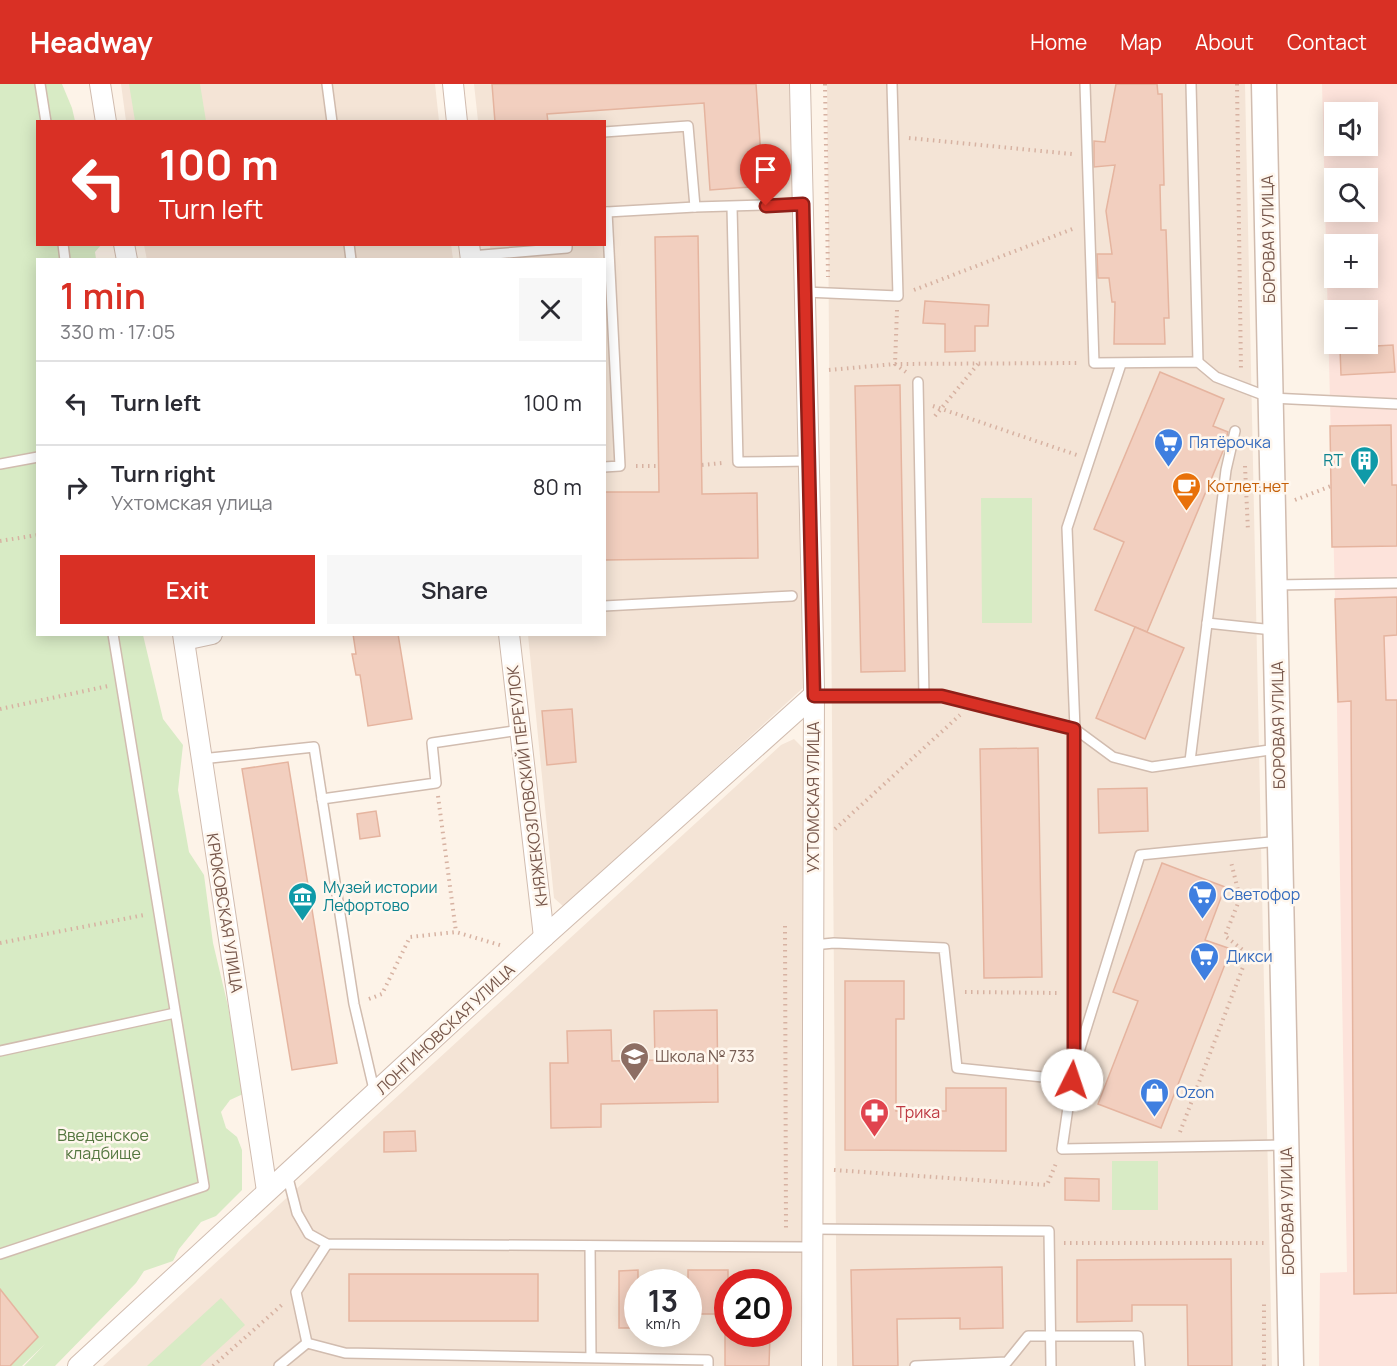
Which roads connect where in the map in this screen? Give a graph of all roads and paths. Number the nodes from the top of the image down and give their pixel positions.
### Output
1 (40, 84) edge
2 (100, 84) edge
3 (327, 84) edge
4 (453, 84) edge
5 (800, 84) edge
6 (825, 84) edge
7 (892, 84) edge
8 (1085, 84) edge
9 (1191, 84) edge
10 (1264, 84) edge
11 (45, 120) edge
12 (106, 120) edge
13 (332, 120) edge
14 (457, 120) edge
15 (606, 132) edge
16 (894, 136) junction
17 (1087, 155) junction
18 (803, 204) junction
19 (695, 207) junction
20 (732, 207) junction
21 (606, 214) edge
22 (1090, 222) junction
23 (569, 246) edge
24 (470, 253) edge
25 (828, 283) dead end
26 (805, 292) junction
27 (898, 296) junction
28 (1198, 362) junction
29 (1094, 363) junction
30 (895, 364) junction
31 (978, 364) junction
32 (1121, 364) junction
33 (829, 370) dead end
34 (918, 382) joint
35 (1271, 398) junction
36 (919, 401) junction
37 (1397, 404) edge
38 (942, 408) junction
39 (1235, 431) dead end
40 (919, 435) junction
41 (36, 457) edge
42 (1090, 460) junction
43 (809, 461) junction
44 (0, 464) edge
45 (620, 466) junction
46 (659, 466) dead end
47 (606, 467) edge
48 (1331, 486) dead end
49 (1291, 501) dead end
50 (36, 535) edge
51 (0, 541) edge
52 (1397, 582) edge
53 (1275, 585) junction
54 (792, 596) dead end
55 (606, 606) edge
56 (1207, 623) junction
57 (1276, 630) junction
58 (114, 636) edge
59 (509, 636) edge
60 (183, 638) edge
61 (120, 683) junction
62 (814, 696) junction
63 (924, 696) junction
64 (973, 704) junction
65 (0, 709) edge
66 (1074, 729) junction
67 (520, 730) junction
68 (1278, 749) junction
69 (201, 759) junction
70 (1190, 761) junction
71 (436, 783) junction
72 (322, 799) junction
73 (834, 830) dead end
74 (1280, 841) junction
75 (1227, 846) junction
76 (158, 912) junction
77 (785, 926) dead end
78 (456, 932) junction
79 (544, 937) junction
80 (0, 943) edge
81 (813, 945) junction
82 (503, 946) dead end
83 (949, 992) junction
84 (1074, 993) junction
85 (354, 1004) junction
86 (175, 1013) junction
87 (0, 1051) edge
88 (1074, 1066) junction
89 (1072, 1080) junction
90 (375, 1094) junction
91 (1286, 1144) junction
92 (1174, 1148) junction
93 (1062, 1149) junction
94 (784, 1169) dead end
95 (834, 1170) dead end
96 (287, 1174) junction
97 (267, 1191) junction
98 (812, 1238) junction
99 (327, 1244) junction
100 (590, 1246) junction
101 (0, 1254) edge
102 (296, 1293) junction
103 (1050, 1335) junction
104 (307, 1342) junction
105 (591, 1357) junction
106 (78, 1366) edge
107 (213, 1366) edge
108 (279, 1366) edge
109 (708, 1366) edge
110 (812, 1366) edge
111 (915, 1366) edge
112 (1051, 1366) edge
113 (1140, 1366) edge
114 (1291, 1366) edge

1 - 11 lane
2 - 12 street
3 - 13 lane
4 - 14 street
5 - 18 street, УХТОМСКАЯ УЛИЦА
6 - 25 path
7 - 16 lane
8 - 17 lane
9 - 28 lane
10 - 35 street, БОРОВАЯ УЛИЦА
15 - 19 lane
16 - 17 path
16 - 27 lane
17 - 22 lane
18 - 20 lane
18 - 26 street, УХТОМСКАЯ УЛИЦА
19 - 20 lane
19 - 21 lane
20 - 43 lane
21 - 45 lane
22 - 27 path
22 - 29 lane
23 - 24 lane
26 - 27 lane
26 - 43 street, УХТОМСКАЯ УЛИЦА
27 - 30 path
28 - 32 lane
28 - 35 lane
29 - 31 path
29 - 32 lane
30 - 31 path
30 - 33 path
30 - 34 path
31 - 38 path
32 - 42 lane
34 - 36 lane
35 - 37 lane
35 - 53 street, БОРОВАЯ УЛИЦА
36 - 38 path
36 - 40 lane
38 - 40 path
38 - 42 path
39 - 56 lane
40 - 63 lane
41 - 44 lane
42 - 66 lane
43 - 62 street, УХТОМСКАЯ УЛИЦА
45 - 46 path
45 - 47 lane
48 - 49 path
50 - 51 path
52 - 53 lane
53 - 57 street, БОРОВАЯ УЛИЦА
54 - 55 lane
56 - 57 lane
56 - 70 lane
57 - 68 street, БОРОВАЯ УЛИЦА
58 - 61 lane
59 - 67 street, КНЯЖЕКОЗЛОВСКИЙ ПЕРЕУЛОК
60 - 69 street, КРЮКОВСКАЯ УЛИЦА
61 - 65 path
61 - 76 lane
62 - 63 lane
62 - 79 street, ЛОНГИНОВСКАЯ УЛИЦА
62 - 81 street, УХТОМСКАЯ УЛИЦА
63 - 64 lane
64 - 66 lane
64 - 73 path
66 - 70 lane
66 - 84 lane
67 - 71 lane
67 - 79 street, КНЯЖЕКОЗЛОВСКИЙ ПЕРЕУЛОК
68 - 70 lane
68 - 74 street, БОРОВАЯ УЛИЦА
69 - 72 lane
69 - 97 street, КРЮКОВСКАЯ УЛИЦА
71 - 72 lane
71 - 78 path
72 - 85 lane
74 - 75 lane
74 - 91 street, БОРОВАЯ УЛИЦА
75 - 88 lane
75 - 92 path
76 - 80 path
76 - 86 lane
77 - 94 path
78 - 82 path
78 - 85 path
79 - 90 street, ЛОНГИНОВСКАЯ УЛИЦА
81 - 83 lane
81 - 98 street, УХТОМСКАЯ УЛИЦА
83 - 84 path
83 - 89 lane
84 - 88 lane
85 - 90 lane
86 - 87 lane
86 - 101 lane
88 - 89 lane
89 - 93 lane
90 - 96 street, ЛОНГИНОВСКАЯ УЛИЦА
91 - 92 lane
91 - 114 street, БОРОВАЯ УЛИЦА
92 - 93 lane
93 - 95 path
96 - 97 street, ЛОНГИНОВСКАЯ УЛИЦА
96 - 99 lane
97 - 106 street, ЛОНГИНОВСКАЯ УЛИЦА
98 - 100 lane
98 - 103 lane
98 - 110 street, УХТОМСКАЯ УЛИЦА
99 - 100 lane
99 - 102 lane
100 - 105 lane
102 - 104 lane
102 - 107 path
103 - 111 lane
103 - 112 lane
103 - 113 lane
104 - 105 lane
104 - 108 lane
105 - 109 lane

